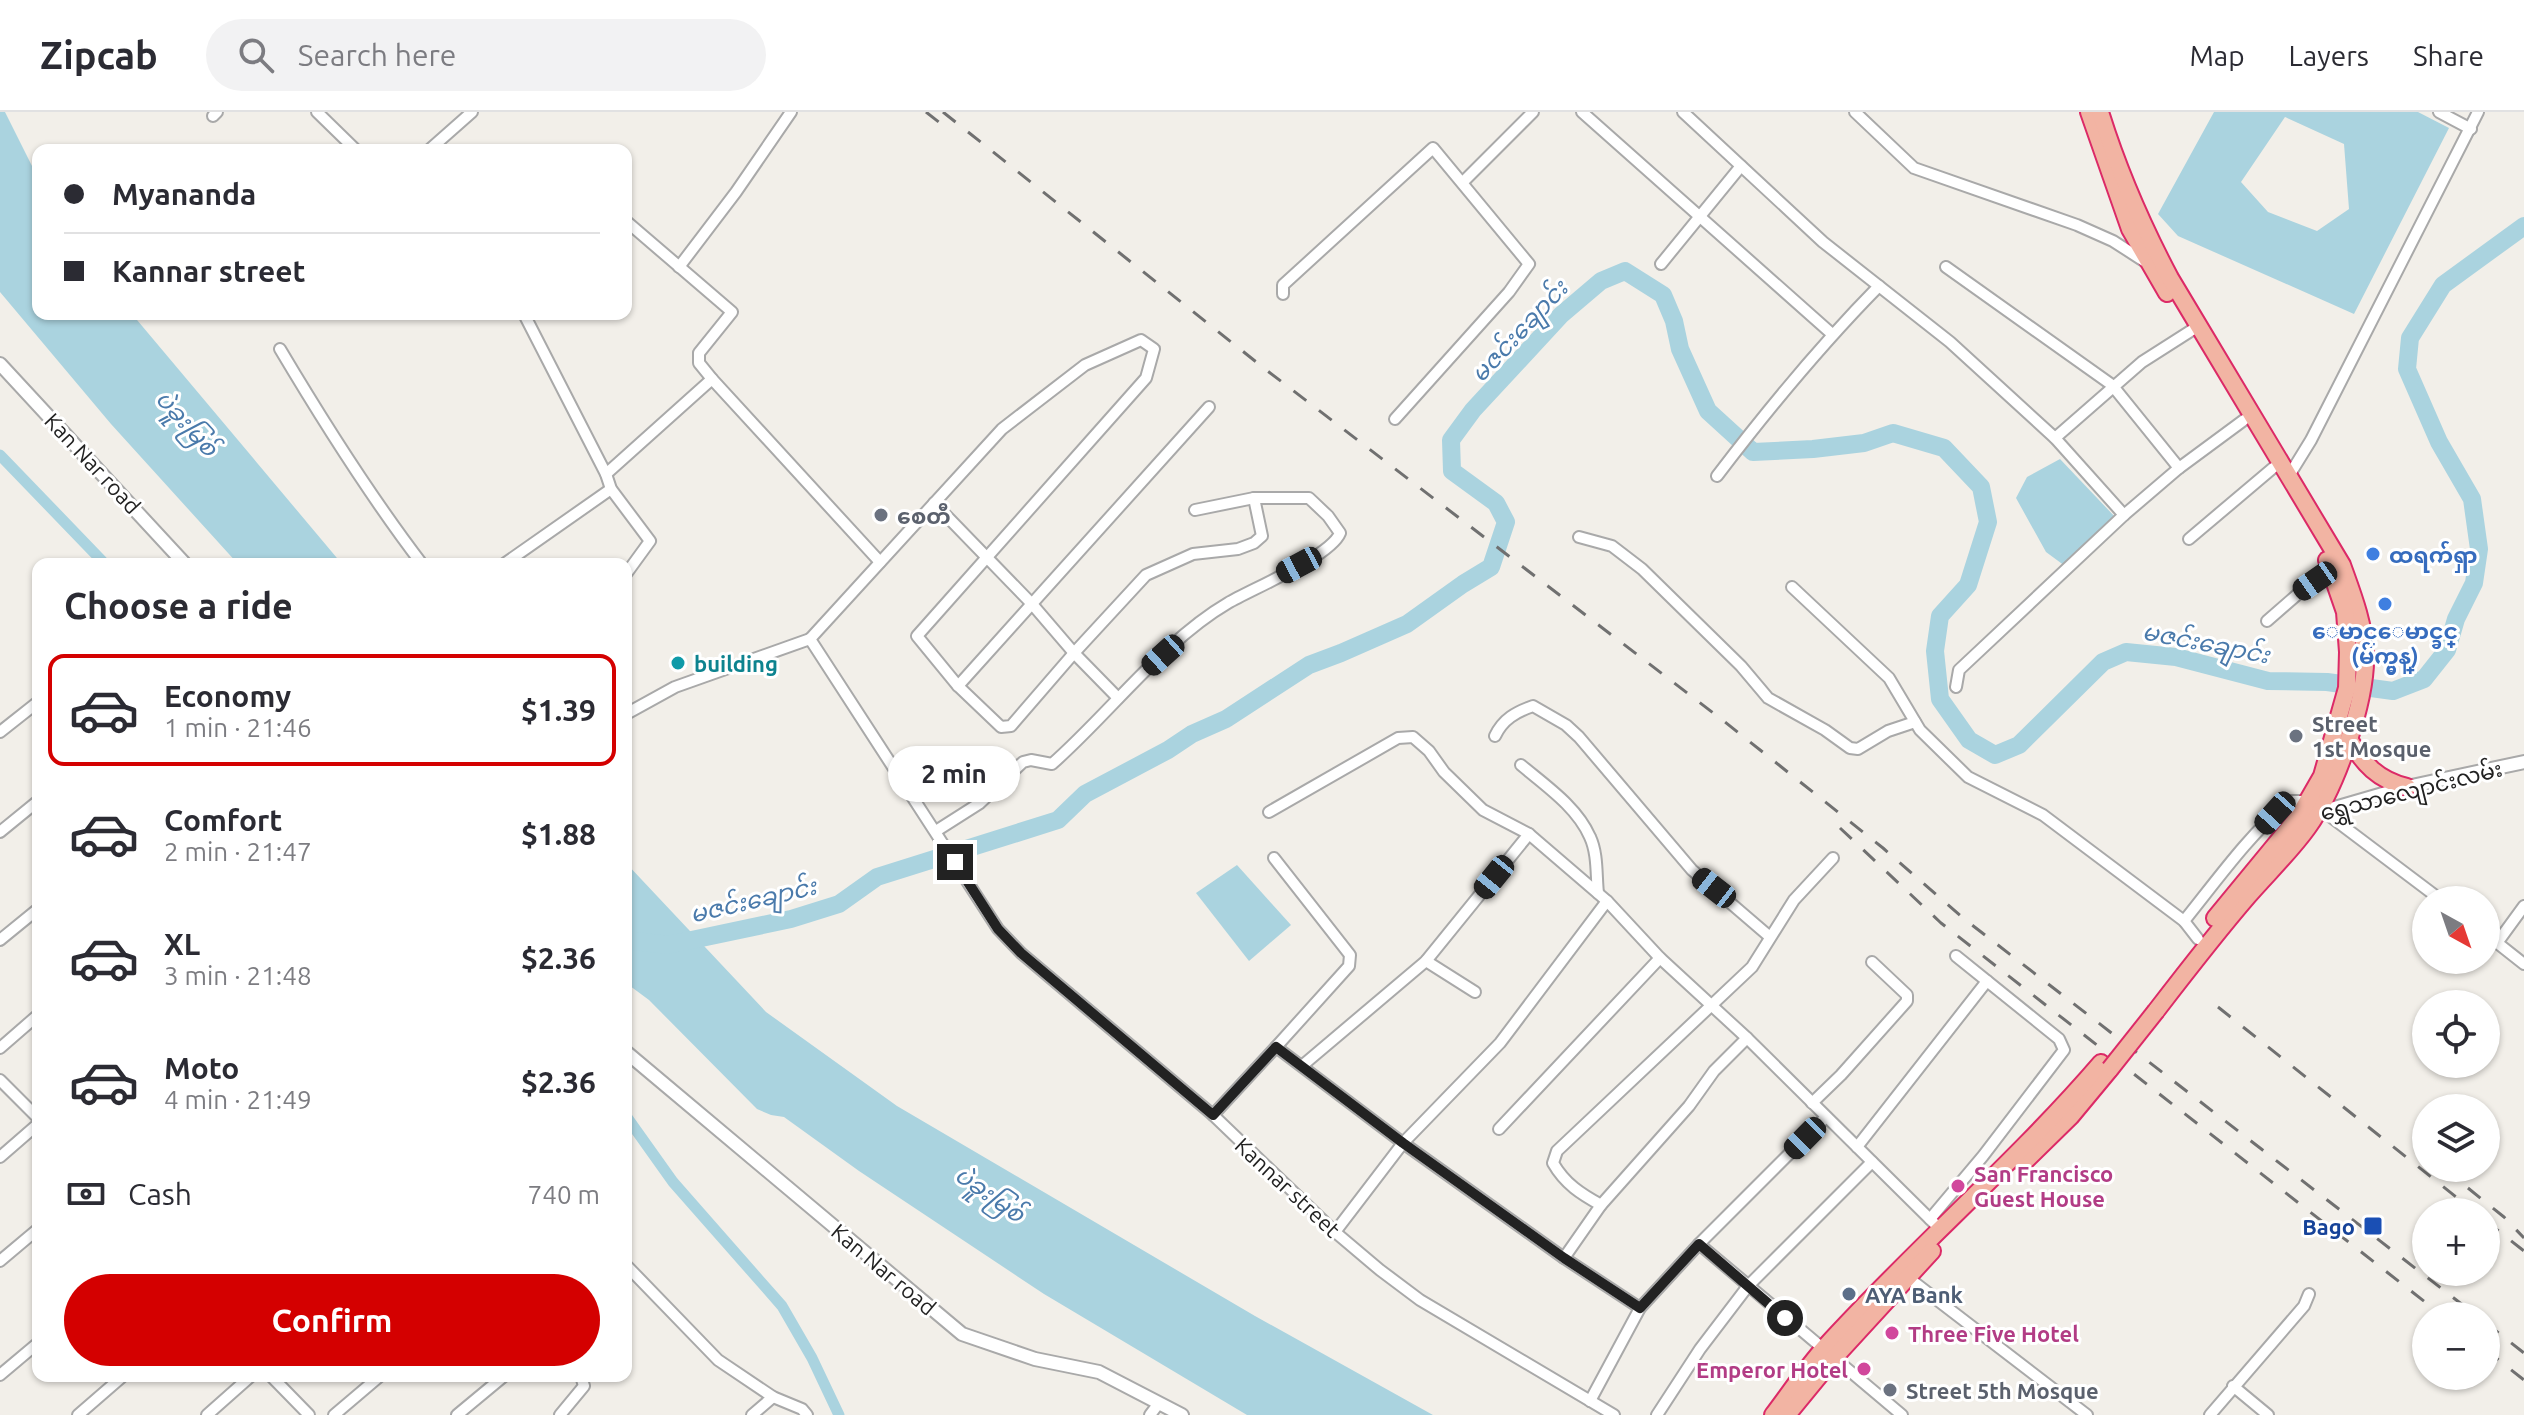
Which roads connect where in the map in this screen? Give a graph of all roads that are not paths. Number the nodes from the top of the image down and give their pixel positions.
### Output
1 (317, 112) edge
2 (472, 112) edge
3 (791, 112) edge
4 (1533, 112) edge
5 (1582, 112) edge
6 (1683, 112) edge
7 (1855, 112) edge
8 (2089, 112) edge
9 (2100, 112) edge
10 (2439, 112) edge
11 (2478, 112) edge
12 (2471, 129) junction
13 (350, 144) edge
14 (436, 144) edge
15 (1741, 166) junction
16 (1463, 182) junction
17 (1699, 216) junction
18 (632, 226) edge
19 (1661, 264) dead end
20 (2148, 264) junction
21 (679, 267) junction
22 (1946, 267) dead end
23 (1879, 286) junction
24 (1283, 294) dead end
25 (527, 320) edge
26 (2195, 328) junction
27 (1832, 334) junction
28 (280, 349) dead end
29 (0, 364) edge
30 (712, 379) junction
31 (2112, 385) junction
32 (1209, 407) dead end
33 (1395, 419) dead end
34 (2244, 420) junction
35 (2055, 438) junction
36 (2179, 468) junction
37 (2273, 468) junction
38 (606, 474) junction
39 (2290, 474) junction
40 (1717, 476) dead end
41 (611, 489) junction
42 (1254, 498) junction
43 (934, 503) junction
44 (1195, 510) dead end
45 (2124, 515) junction
46 (1579, 537) dead end
47 (2189, 539) dead end
48 (179, 558) edge
49 (417, 558) edge
50 (513, 558) edge
51 (987, 559) junction
52 (880, 562) junction
53 (632, 566) edge
54 (2332, 569) junction
55 (1792, 587) dead end
56 (1032, 604) junction
57 (2267, 621) dead end
58 (810, 639) junction
59 (2356, 652) junction
60 (1074, 653) junction
61 (958, 686) junction
62 (1956, 687) dead end
63 (2355, 689) junction
64 (1118, 698) junction
65 (32, 707) edge
66 (632, 711) edge
67 (1915, 722) junction
68 (0, 732) edge
69 (1495, 736) dead end
70 (2349, 739) junction
71 (2524, 762) edge
72 (1521, 765) dead end
73 (2407, 787) junction
74 (32, 806) edge
75 (2314, 809) junction
76 (1269, 812) dead end
77 (0, 832) edge
78 (1529, 834) junction
79 (938, 835) junction
80 (1274, 858) dead end
81 (1833, 858) dead end
82 (2421, 886) edge
83 (1598, 893) junction
84 (1607, 901) junction
85 (2524, 906) edge
86 (32, 914) edge
87 (2184, 921) junction
88 (1770, 937) junction
89 (2198, 939) junction
90 (2500, 939) edge
91 (0, 940) edge
92 (2500, 945) edge
93 (1956, 956) dead end
94 (1660, 958) junction
95 (1426, 961) junction
96 (1872, 962) dead end
97 (2524, 964) edge
98 (1987, 981) junction
99 (1475, 992) dead end
100 (1711, 1004) junction
101 (2151, 1007) junction
102 (32, 1020) edge
103 (1747, 1038) junction
104 (1276, 1047) junction
105 (0, 1048) edge
106 (632, 1057) edge
107 (1303, 1065) junction
108 (2106, 1066) junction
109 (0, 1080) edge
110 (1812, 1103) junction
111 (32, 1115) edge
112 (1213, 1115) junction
113 (1826, 1117) junction
114 (32, 1127) edge
115 (1499, 1129) dead end
116 (1403, 1143) junction
117 (1857, 1147) junction
118 (0, 1157) edge
119 (1872, 1162) junction
120 (1601, 1205) junction
121 (1935, 1224) junction
122 (1335, 1232) junction
123 (32, 1234) edge
124 (1699, 1244) junction
125 (1564, 1258) junction
126 (0, 1261) edge
127 (632, 1271) edge
128 (1903, 1274) junction
129 (1748, 1286) junction
130 (2309, 1294) dead end
131 (1640, 1308) junction
132 (32, 1348) edge
133 (1828, 1354) junction
134 (0, 1375) edge
135 (116, 1382) edge
136 (244, 1382) edge
137 (277, 1382) edge
138 (373, 1382) edge
139 (497, 1382) edge
140 (583, 1382) edge
141 (2233, 1386) junction
142 (773, 1397) junction
143 (1590, 1401) junction
144 (1159, 1403) junction
145 (78, 1415) edge
146 (207, 1415) edge
147 (309, 1415) edge
148 (334, 1415) edge
149 (457, 1415) edge
150 (560, 1415) edge
151 (752, 1415) edge
152 (807, 1415) edge
153 (1150, 1415) edge
154 (1182, 1415) edge
155 (1614, 1415) edge
156 (1657, 1415) edge
157 (1773, 1415) edge
158 (1787, 1415) edge
159 (1902, 1415) edge
160 (2087, 1415) edge
161 (2210, 1415) edge
162 (2268, 1415) edge

1 - 13 street
2 - 14 street
3 - 21 street
4 - 16 street
5 - 17 street
6 - 15 street
7 - 20 street
8 - 20 highway
9 - 26 highway
10 - 12 street
11 - 12 street
12 - 39 street
15 - 17 street
15 - 23 street
16 - 24 street
16 - 33 street
17 - 19 street
17 - 27 street
18 - 21 street
20 - 26 highway
21 - 30 street
22 - 31 street
23 - 27 street
23 - 35 street
25 - 38 street
26 - 31 street
26 - 34 highway
26 - 39 highway
27 - 40 street
28 - 49 street
29 - 48 street, Kan Nar road
30 - 38 street
30 - 52 street
31 - 35 street
31 - 36 street
32 - 56 street
34 - 36 street
34 - 37 highway
35 - 45 street
36 - 45 street
37 - 47 street
37 - 54 highway
38 - 41 street
39 - 59 highway
41 - 50 street
41 - 53 street
42 - 44 street
42 - 60 street
42 - 64 street
43 - 51 street
43 - 51 street
43 - 52 street
45 - 62 street
46 - 67 street
51 - 56 street
51 - 61 street
52 - 58 street
54 - 57 street
54 - 59 highway
55 - 67 street
56 - 60 street
56 - 61 street
58 - 66 street
58 - 79 street, Kannar street
59 - 63 highway
60 - 61 street
60 - 64 street
63 - 70 highway
63 - 75 highway
64 - 79 street
65 - 68 street
67 - 87 street
69 - 88 street
70 - 73 highway
70 - 75 highway
71 - 73 street, ရွှေသာလျောင်းလမ်း
72 - 83 street
73 - 75 street, ရွှေသာလျောင်းလမ်း
74 - 77 street
75 - 82 street
75 - 87 street
75 - 89 highway
75 - 101 highway
76 - 78 street
78 - 83 street
78 - 95 street
79 - 112 street, Kannar street
80 - 104 street
81 - 88 street
83 - 84 street
84 - 94 street
84 - 116 street
85 - 90 street
86 - 91 street
87 - 89 street
88 - 100 street
89 - 101 highway
92 - 97 street
93 - 98 street
94 - 100 street
94 - 115 street
95 - 99 street
95 - 107 street
96 - 110 street
98 - 117 street
98 - 121 street
100 - 103 street
100 - 120 street
101 - 108 highway
102 - 105 street
103 - 110 street
103 - 120 street
104 - 107 street
104 - 112 street
106 - 144 street, Kan Nar road
107 - 116 street
108 - 121 highway
108 - 128 highway
109 - 111 street
110 - 113 street
112 - 122 street, Kannar street
113 - 117 street
113 - 124 street
114 - 118 street
116 - 122 street
116 - 125 street
117 - 119 street
119 - 121 street
119 - 129 street
120 - 125 street
121 - 128 highway
122 - 143 street, Kannar street
123 - 126 street
124 - 129 street
124 - 131 street
125 - 131 street
127 - 142 street
128 - 133 highway
128 - 160 street
129 - 133 street
129 - 156 street
130 - 141 street
131 - 143 street
132 - 134 street
133 - 157 highway
133 - 158 highway
133 - 159 street
135 - 145 street
136 - 146 street
137 - 147 street
138 - 148 street
139 - 149 street
140 - 150 street
141 - 161 street
141 - 162 street
142 - 151 street
142 - 152 street
143 - 155 street, Kannar street
144 - 153 street
144 - 154 street, Kan Nar road

